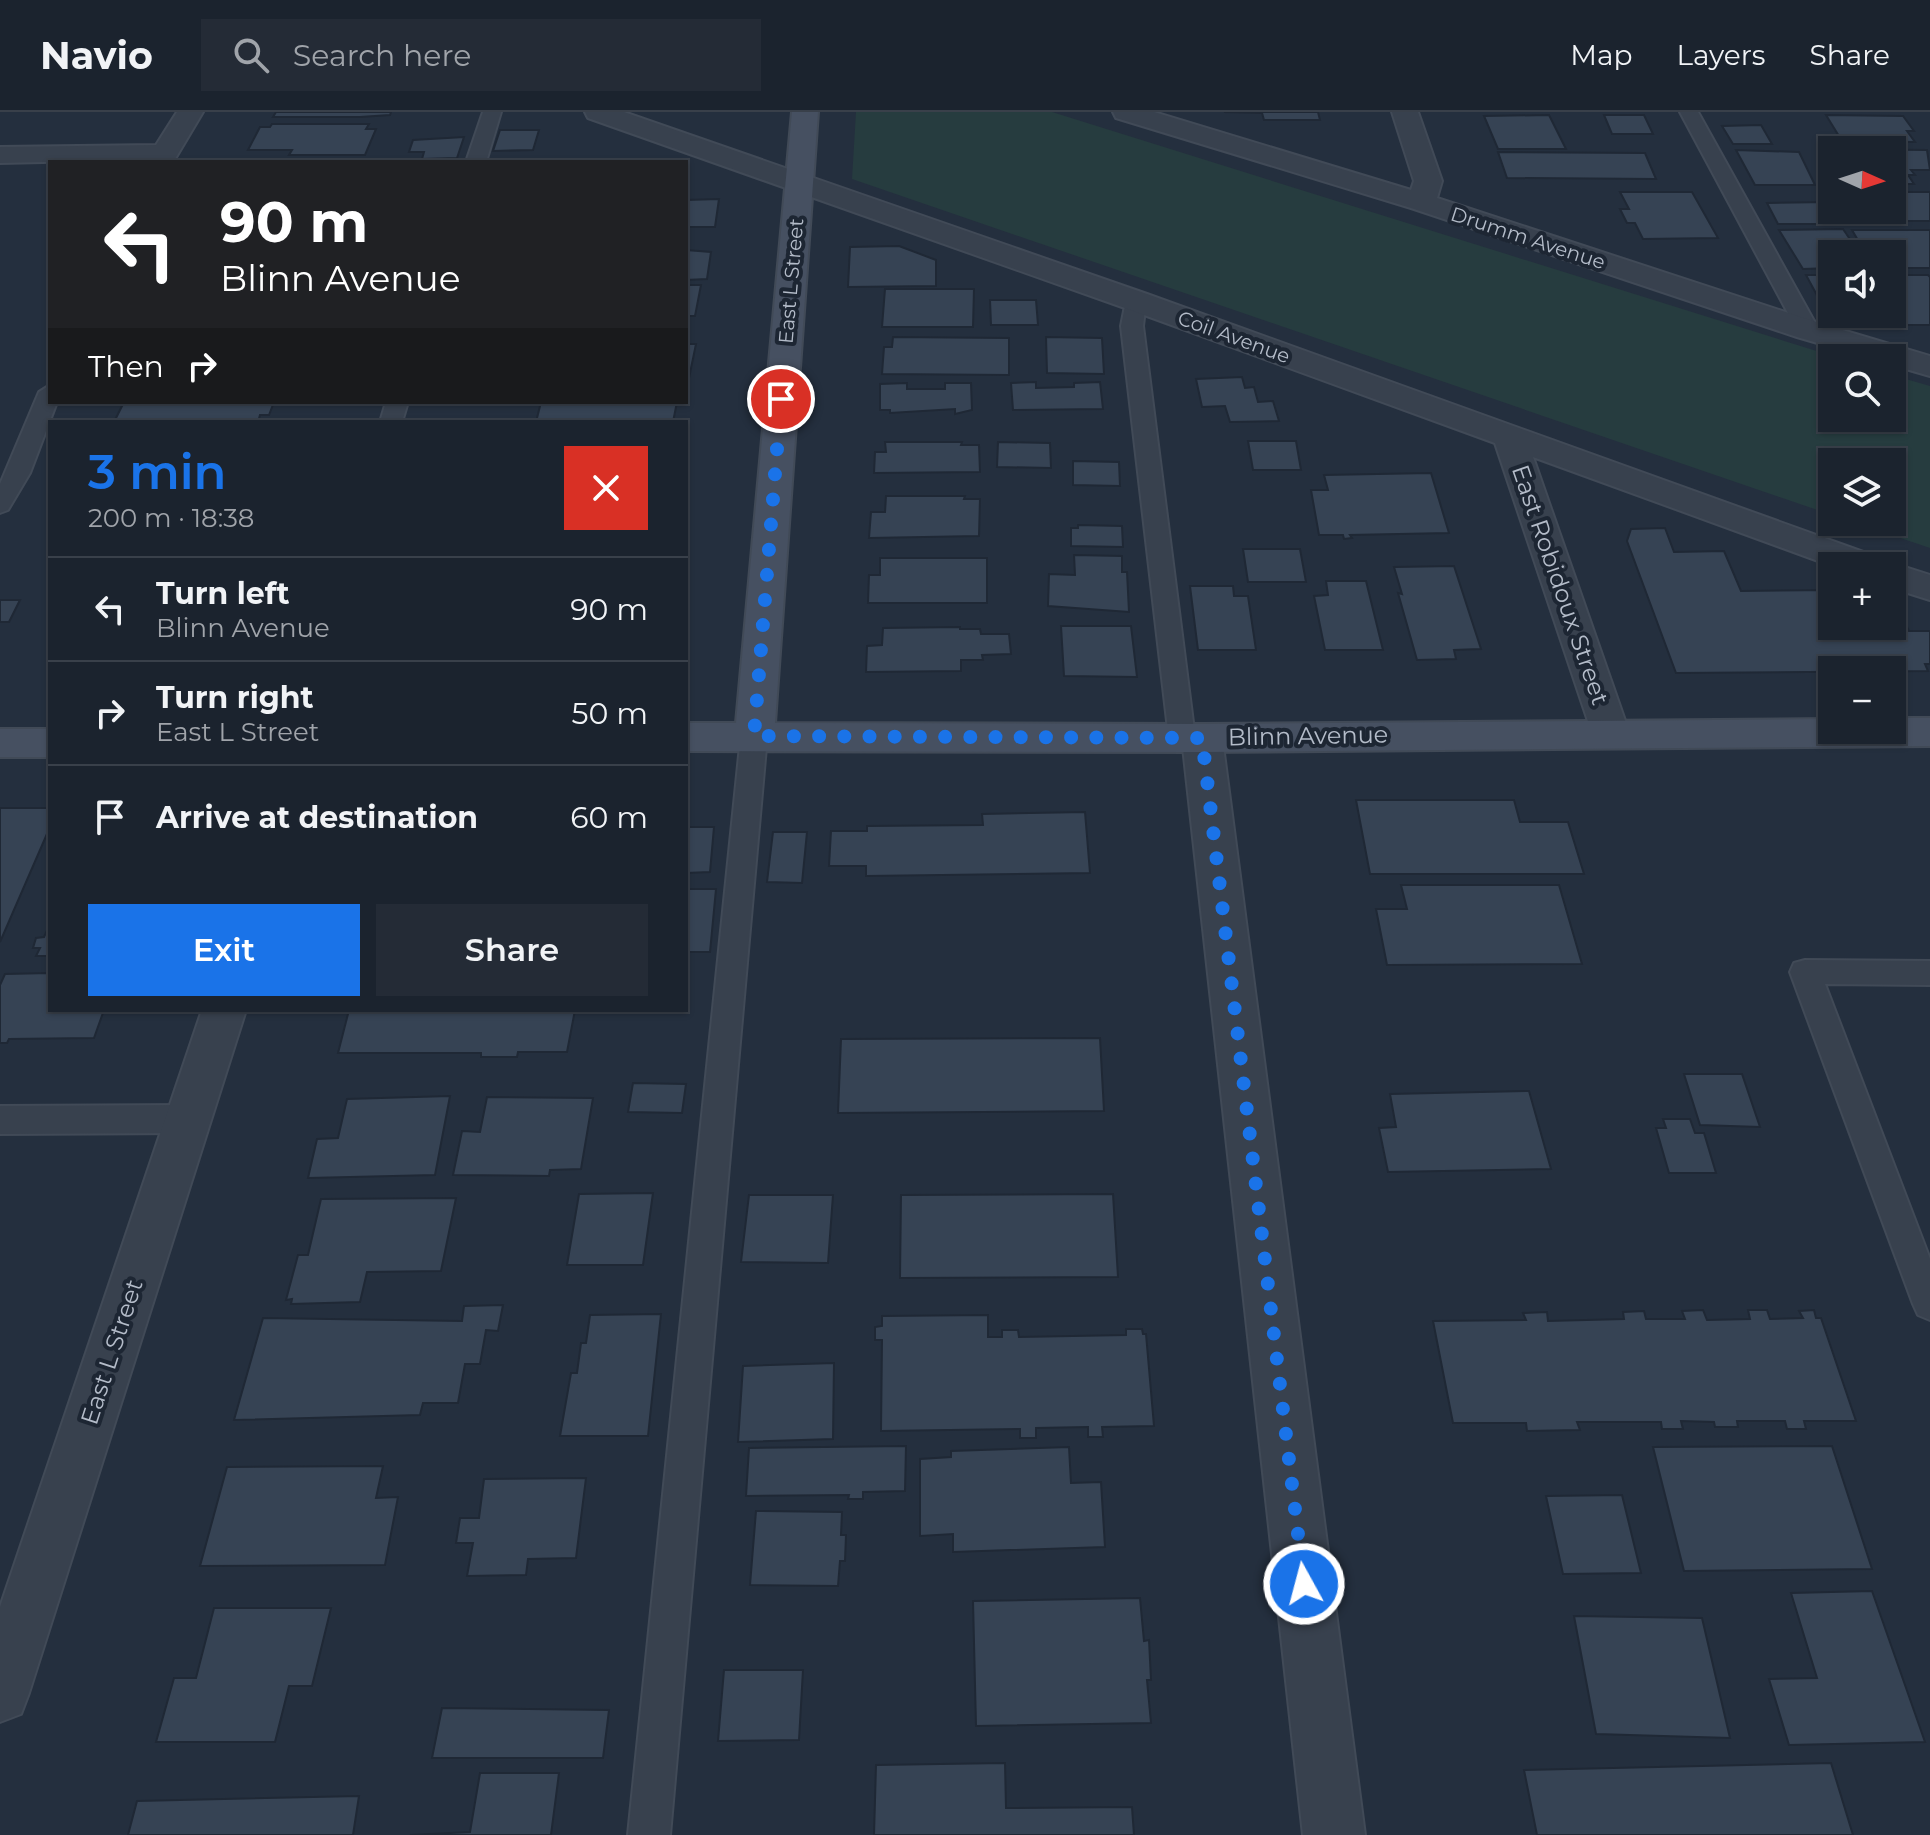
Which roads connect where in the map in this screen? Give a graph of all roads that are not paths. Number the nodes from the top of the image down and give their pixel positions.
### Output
1 (190, 112) edge
2 (492, 112) edge
3 (598, 112) edge
4 (805, 112) edge
5 (1126, 112) edge
6 (1405, 112) edge
7 (1689, 112) edge
8 (0, 155) edge
9 (163, 158) edge
10 (477, 160) edge
11 (799, 184) junction
12 (1421, 202) junction
13 (1136, 301) junction
14 (1808, 330) junction
15 (1930, 366) edge
16 (48, 397) edge
17 (1510, 439) junction
18 (0, 505) edge
19 (1828, 552) edge
20 (1906, 580) edge
21 (1930, 588) edge
22 (1609, 732) junction
23 (1930, 732) edge
24 (754, 736) junction
25 (688, 737) edge
26 (1192, 738) junction
27 (0, 743) edge
28 (48, 743) edge
29 (1930, 973) edge
30 (223, 1012) edge
31 (189, 1119) junction
32 (0, 1120) edge
33 (1930, 1304) edge
34 (0, 1693) edge
35 (649, 1835) edge
36 (1334, 1835) edge

1 - 9 street
2 - 10 lane
3 - 11 street, Coil Avenue
4 - 11 street, East L Street
5 - 12 street, Drumm Avenue
6 - 12 street
7 - 14 lane
8 - 9 street
11 - 13 street, Coil Avenue
11 - 24 street, East L Street
12 - 14 street, Drumm Avenue
13 - 17 street, Coil Avenue
13 - 26 lane
14 - 15 street, Drumm Avenue
16 - 18 lane
17 - 19 street, Coil Avenue
17 - 22 street, East Robidoux Street
20 - 21 street
22 - 23 street, Blinn Avenue
22 - 26 street, Blinn Avenue
24 - 25 street, Blinn Avenue
24 - 26 street, Blinn Avenue
24 - 35 lane
26 - 36 street
27 - 28 street
29 - 33 lane
30 - 31 street, East L Street
31 - 32 lane
31 - 34 street, East L Street

